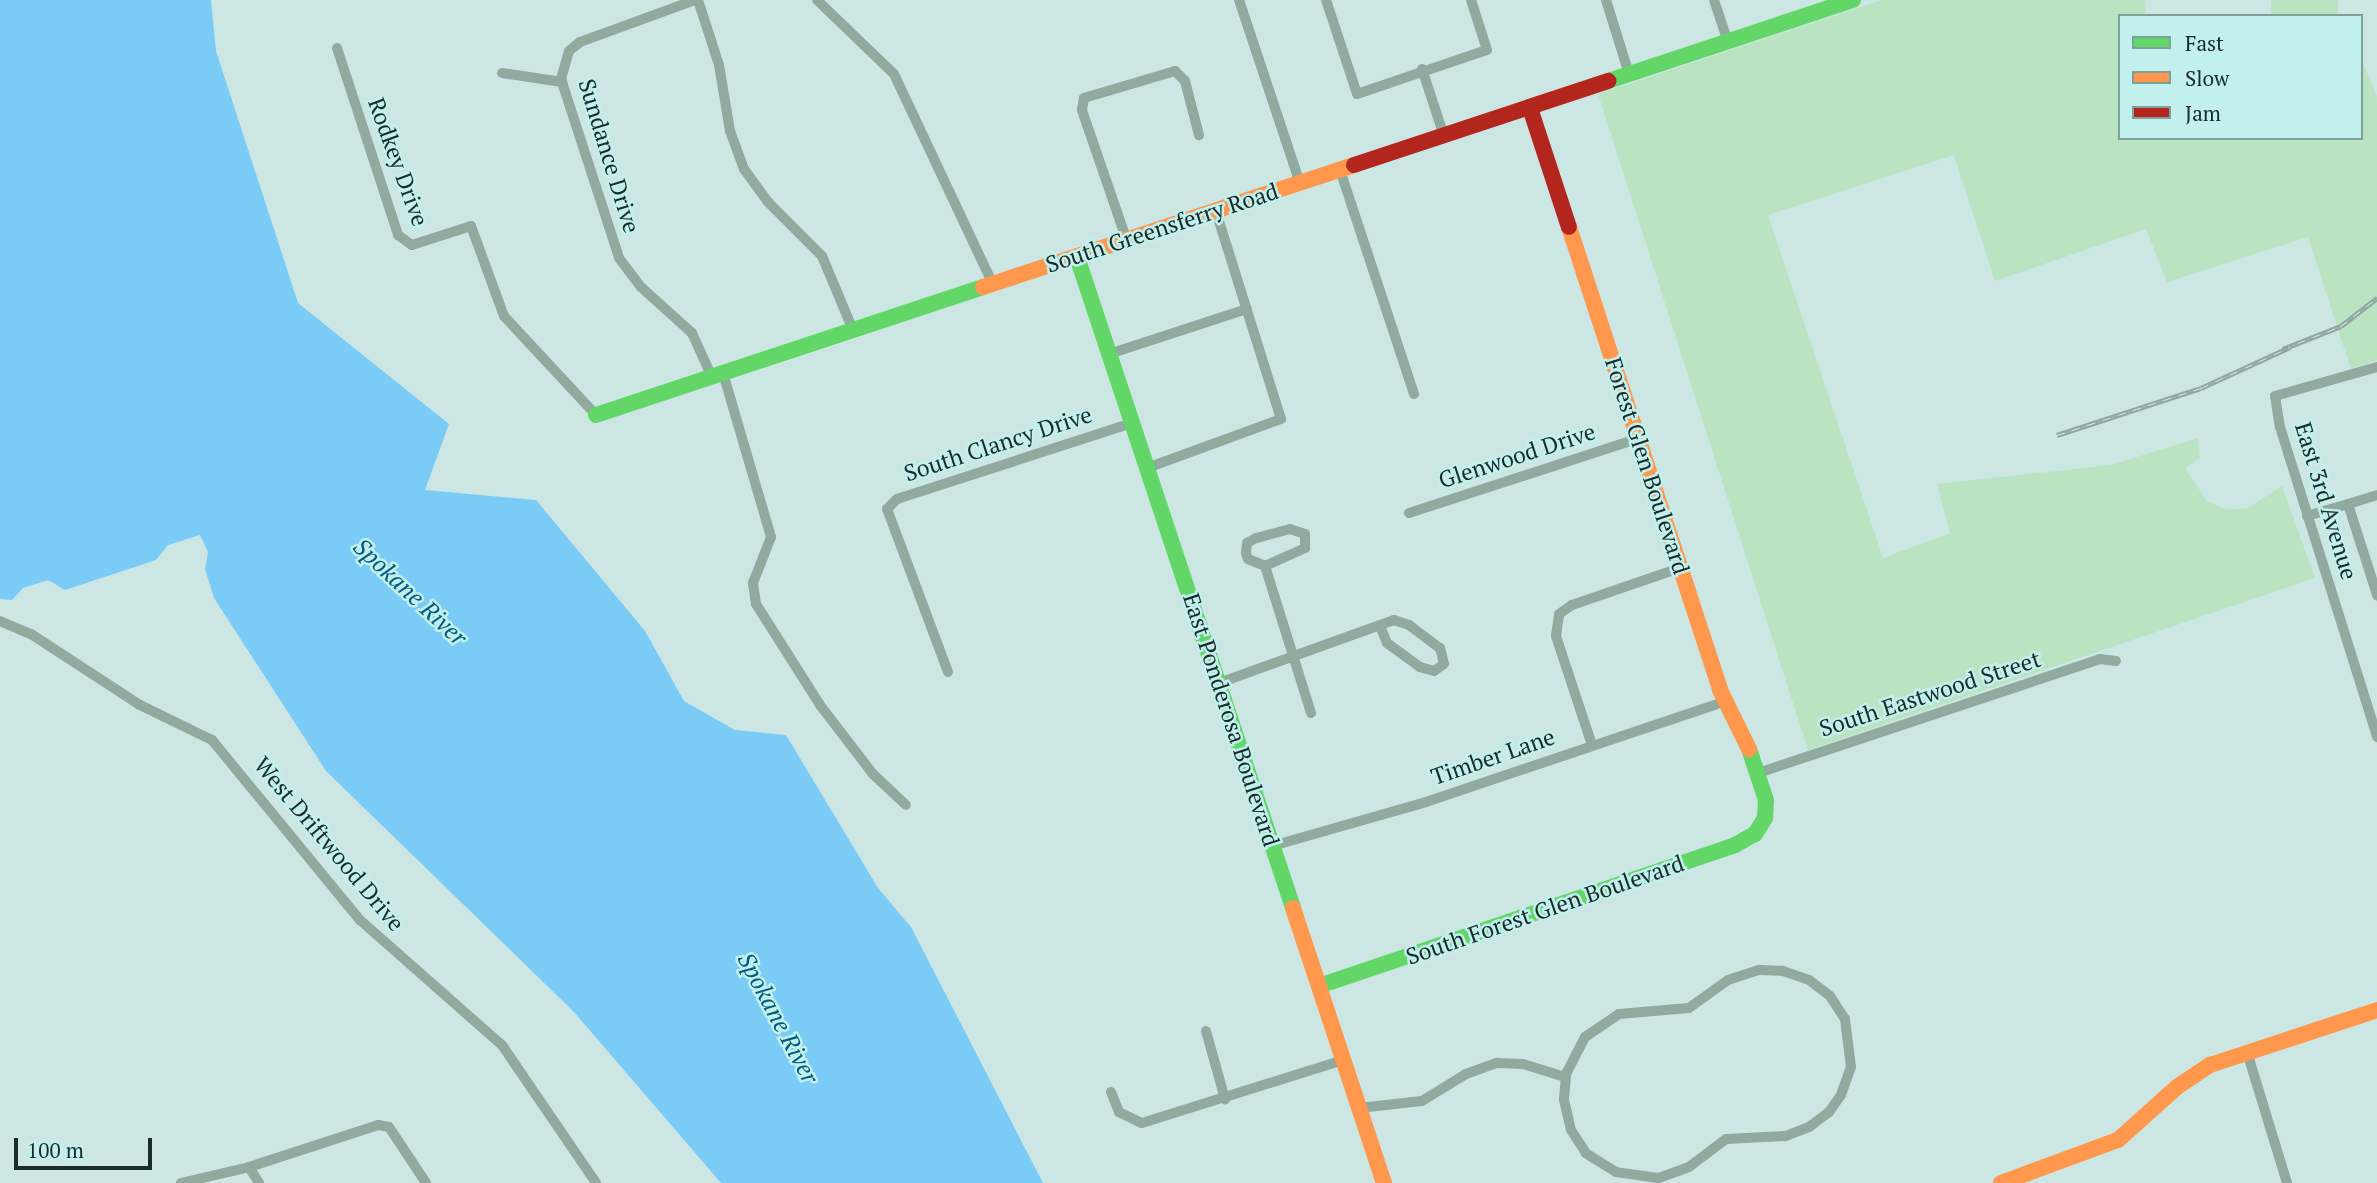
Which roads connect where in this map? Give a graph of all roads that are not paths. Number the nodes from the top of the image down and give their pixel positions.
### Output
1 (696, 0) edge
2 (817, 0) edge
3 (1239, 0) edge
4 (1326, 0) edge
5 (1471, 0) edge
6 (1606, 0) edge
7 (1714, 0) edge
8 (1853, 0) edge
9 (1728, 42) junction
10 (337, 48) dead end
11 (1422, 69) junction
12 (502, 73) dead end
13 (1629, 74) junction
14 (562, 82) junction
15 (1530, 108) junction
16 (1199, 135) dead end
17 (1444, 136) junction
18 (1340, 170) junction
19 (1300, 183) junction
20 (1216, 211) junction
21 (1127, 240) junction
22 (1077, 257) junction
23 (993, 284) junction
24 (1247, 309) junction
25 (853, 330) junction
26 (1109, 354) junction
27 (2377, 367) edge
28 (718, 375) junction
29 (1414, 394) dead end
30 (596, 415) joint
31 (1132, 423) junction
32 (1637, 439) junction
33 (1147, 468) junction
34 (2377, 495) edge
35 (2348, 504) junction
36 (1409, 513) dead end
37 (2307, 516) junction
38 (1265, 566) junction
39 (1680, 568) junction
40 (2377, 595) edge
41 (0, 621) edge
42 (1380, 626) junction
43 (1293, 656) junction
44 (2116, 661) dead end
45 (948, 672) dead end
46 (1219, 683) junction
47 (1726, 701) junction
48 (1311, 713) dead end
49 (2377, 737) edge
50 (1592, 745) junction
51 (1758, 773) junction
52 (906, 805) dead end
53 (1763, 821) joint
54 (1272, 846) junction
55 (1319, 986) junction
56 (2377, 1010) edge
57 (1206, 1031) dead end
58 (2247, 1052) junction
59 (1343, 1060) junction
60 (1565, 1077) junction
61 (1111, 1092) dead end
62 (1225, 1099) junction
63 (1359, 1108) junction
64 (249, 1167) junction
65 (2004, 1182) edge
66 (181, 1183) edge
67 (259, 1183) edge
68 (426, 1183) edge
69 (596, 1183) edge
70 (1384, 1183) edge
71 (2287, 1183) edge

1 - 14 street, Sundance Drive
1 - 25 street
2 - 23 street
3 - 19 street
4 - 11 street
5 - 11 street
6 - 13 street
7 - 9 street
8 - 9 street, South Greensferry Road
9 - 13 street, South Greensferry Road
10 - 30 street, Rodkey Drive
11 - 17 street
12 - 14 street
13 - 15 street, South Greensferry Road
14 - 28 street, Sundance Drive
15 - 17 street, South Greensferry Road
15 - 32 street, Forest Glen Boulevard
16 - 21 street
17 - 18 street, South Greensferry Road
18 - 19 street, South Greensferry Road
18 - 29 street
19 - 20 street, South Greensferry Road
20 - 21 street, South Greensferry Road
20 - 24 street
21 - 22 street, South Greensferry Road
22 - 23 street, South Greensferry Road
22 - 26 street, East Ponderosa Boulevard
23 - 25 street, South Greensferry Road
24 - 26 street
24 - 33 street
25 - 28 street, South Greensferry Road
26 - 31 street, East Ponderosa Boulevard
27 - 37 street, East 3rd Avenue
28 - 30 street, South Greensferry Road
28 - 52 street, Sundance Drive
31 - 33 street, East Ponderosa Boulevard
31 - 45 street, South Clancy Drive
32 - 36 street, Glenwood Drive
32 - 39 street, Forest Glen Boulevard
33 - 46 street, East Ponderosa Boulevard
34 - 35 street
35 - 37 street
35 - 40 street
37 - 49 street, East 3rd Avenue
38 - 38 street
38 - 43 street
39 - 47 street, Forest Glen Boulevard
39 - 50 street
41 - 69 street, West Driftwood Drive
42 - 42 street
42 - 43 street
43 - 46 street
43 - 48 street
44 - 51 street, South Eastwood Street
46 - 54 street, East Ponderosa Boulevard
47 - 50 street, Timber Lane
47 - 51 street, Forest Glen Boulevard
50 - 54 street, Timber Lane
51 - 53 street, Forest Glen Boulevard
53 - 55 street, South Forest Glen Boulevard
54 - 55 street, East Ponderosa Boulevard
55 - 59 street, East Ponderosa Boulevard
56 - 58 street
57 - 62 street
58 - 65 street
58 - 71 street
59 - 62 street
59 - 63 street, East Ponderosa Boulevard
60 - 60 street
60 - 63 street
61 - 62 street
63 - 70 street, East Ponderosa Boulevard
64 - 66 street
64 - 67 street
64 - 68 street

